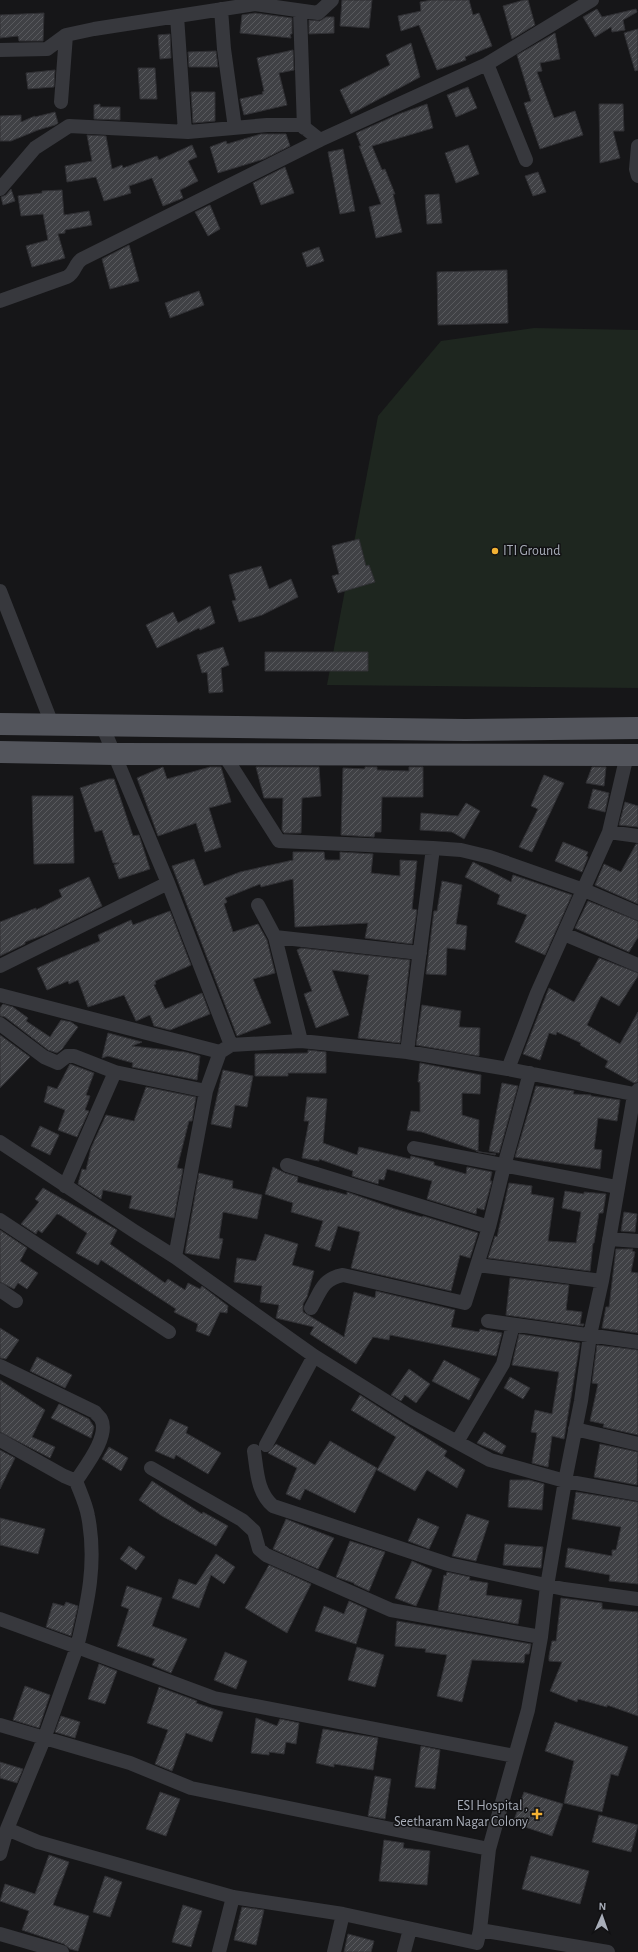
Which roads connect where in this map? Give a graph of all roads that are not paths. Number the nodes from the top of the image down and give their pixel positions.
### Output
1 (332, 0) edge
2 (592, 0) edge
3 (224, 6) edge
4 (300, 11) junction
5 (177, 16) junction
6 (66, 35) junction
7 (0, 50) edge
8 (487, 64) junction
9 (61, 102) dead end
10 (235, 128) junction
11 (304, 128) junction
12 (185, 132) junction
13 (320, 140) junction
14 (638, 146) edge
15 (526, 160) dead end
16 (638, 176) edge
17 (0, 189) edge
18 (0, 301) edge
19 (0, 592) edge
20 (0, 724) edge
21 (52, 724) junction
22 (102, 725) junction
23 (638, 728) edge
24 (0, 752) edge
25 (223, 753) junction
26 (114, 754) junction
27 (633, 755) edge
28 (609, 832) junction
29 (638, 836) edge
30 (433, 848) junction
31 (168, 883) junction
32 (584, 890) junction
33 (258, 905) dead end
34 (638, 912) edge
35 (564, 934) junction
36 (275, 937) junction
37 (420, 953) junction
38 (638, 965) edge
39 (0, 966) edge
40 (0, 995) edge
41 (0, 1024) edge
42 (301, 1041) junction
43 (225, 1049) junction
44 (407, 1052) junction
45 (508, 1069) junction
46 (115, 1072) junction
47 (530, 1073) junction
48 (206, 1092) junction
49 (637, 1093) edge
50 (0, 1142) edge
51 (414, 1148) dead end
52 (287, 1165) dead end
53 (504, 1166) junction
54 (65, 1186) junction
55 (617, 1187) junction
56 (0, 1220) edge
57 (489, 1227) junction
58 (609, 1239) junction
59 (638, 1241) edge
60 (175, 1257) junction
61 (478, 1265) junction
62 (602, 1281) junction
63 (0, 1290) edge
64 (16, 1301) dead end
65 (311, 1308) dead end
66 (488, 1321) dead end
67 (513, 1325) junction
68 (169, 1332) dead end
69 (590, 1335) junction
70 (638, 1342) edge
71 (314, 1356) junction
72 (0, 1366) edge
73 (575, 1429) junction
74 (0, 1440) edge
75 (457, 1442) junction
76 (638, 1444) edge
77 (151, 1468) dead end
78 (76, 1481) junction
79 (565, 1481) junction
80 (638, 1494) edge
81 (547, 1586) junction
82 (638, 1599) edge
83 (0, 1619) edge
84 (541, 1638) junction
85 (77, 1647) junction
86 (0, 1725) edge
87 (44, 1739) junction
88 (515, 1756) junction
89 (7, 1829) junction
90 (489, 1849) junction
91 (0, 1854) edge
92 (233, 1897) junction
93 (343, 1914) junction
94 (410, 1929) junction
95 (0, 1934) edge
96 (478, 1942) edge
97 (62, 1952) edge
98 (219, 1952) edge
99 (334, 1952) edge
100 (404, 1952) edge
101 (608, 1952) edge

1 - 4 street
2 - 8 street
3 - 4 street
3 - 5 street
3 - 10 street
4 - 11 street
5 - 6 street
5 - 12 street
6 - 7 street
6 - 9 street
8 - 13 street
8 - 15 street
10 - 11 street
10 - 12 street
11 - 13 street
12 - 17 street
13 - 18 street
14 - 16 street
19 - 21 street
20 - 21 main road
21 - 22 main road
22 - 23 main road
22 - 26 street
24 - 26 main road
25 - 26 main road
25 - 27 main road
25 - 30 street
26 - 31 street
27 - 28 street
28 - 29 street
28 - 32 street
30 - 32 street
30 - 37 street
31 - 39 street
31 - 43 street
32 - 34 street
32 - 35 street
33 - 36 street
35 - 38 street
35 - 45 street
36 - 37 street
36 - 42 street
37 - 44 street
40 - 43 street
41 - 46 street
42 - 43 street
42 - 44 street
43 - 48 street
44 - 45 street
45 - 47 street
46 - 48 street
46 - 54 street
47 - 49 street
47 - 53 street
48 - 60 street
49 - 55 street
50 - 54 street
51 - 53 street
52 - 57 street
53 - 55 street
53 - 57 street
54 - 60 street
55 - 58 street
56 - 68 street
57 - 61 street
58 - 59 street
58 - 62 street
60 - 71 street
61 - 62 street
61 - 65 street
62 - 69 street
63 - 64 street
66 - 67 street
67 - 69 street
67 - 75 street
69 - 70 street
69 - 73 street
71 - 75 street
71 - 81 street
72 - 78 street
73 - 76 street
73 - 79 street
74 - 78 street
75 - 79 street
77 - 84 street
78 - 85 street
79 - 80 street
79 - 81 street
81 - 82 street
81 - 84 street
83 - 85 street
84 - 88 street
85 - 87 street
85 - 88 street
86 - 87 street
87 - 89 street
87 - 90 street
88 - 90 street
89 - 91 street
89 - 92 street
90 - 96 street
92 - 93 street
92 - 98 street
93 - 94 street
93 - 99 street
94 - 96 street
94 - 100 street
95 - 97 street
96 - 101 street

